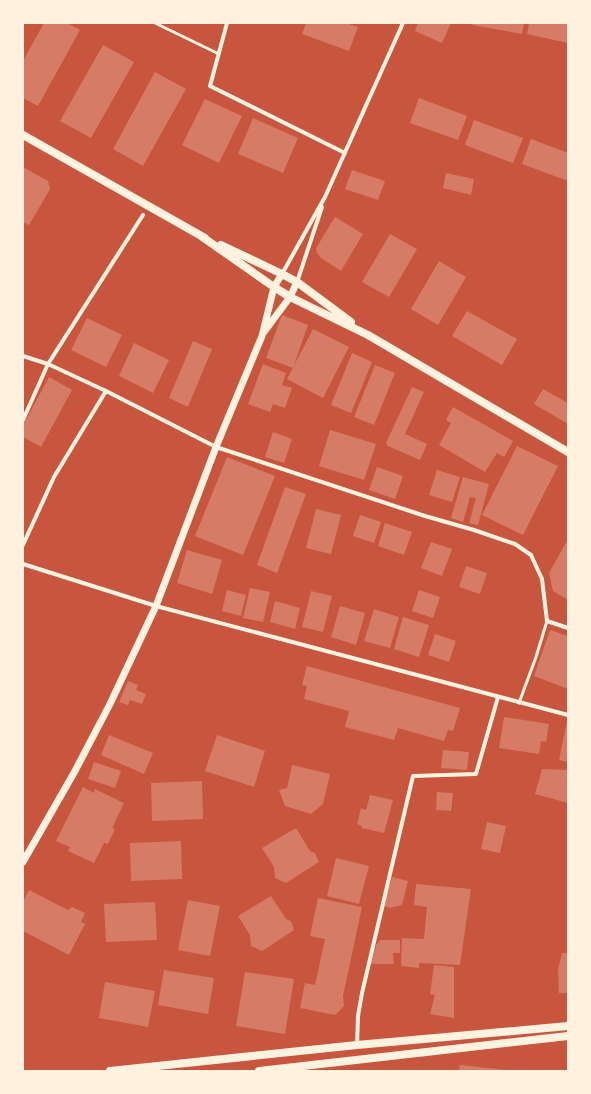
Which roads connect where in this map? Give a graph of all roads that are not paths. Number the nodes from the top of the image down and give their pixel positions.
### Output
1 (155, 23) edge
2 (227, 23) edge
3 (403, 23) edge
4 (219, 54) junction
5 (23, 136) edge
6 (345, 153) junction
7 (325, 197) junction
8 (143, 215) dead end
9 (201, 236) junction
10 (282, 274) junction
11 (297, 282) junction
12 (274, 287) junction
13 (290, 297) junction
14 (368, 335) junction
15 (262, 336) junction
16 (23, 356) edge
17 (48, 364) junction
18 (106, 391) junction
19 (23, 420) edge
20 (216, 447) junction
21 (568, 452) edge
22 (23, 545) edge
23 (23, 564) edge
24 (156, 606) junction
25 (547, 621) junction
26 (568, 628) edge
27 (498, 697) junction
28 (519, 703) junction
29 (568, 715) edge
30 (23, 862) edge
31 (568, 1026) edge
32 (568, 1036) edge
33 (357, 1045) junction
34 (110, 1071) edge
35 (259, 1071) edge

1 - 4 lane
2 - 4 street
3 - 6 street
4 - 6 street
5 - 9 main road
6 - 7 street
7 - 10 street
7 - 11 street
8 - 17 street
9 - 10 main road
9 - 12 main road
10 - 11 main road
10 - 12 street
11 - 13 street
11 - 14 main road
12 - 13 main road
12 - 15 street
13 - 14 main road
13 - 15 street
14 - 21 main road
15 - 20 street
16 - 17 street
17 - 18 street
17 - 19 street
18 - 20 street
18 - 22 street
20 - 24 street
20 - 25 street
23 - 24 street
24 - 27 street
24 - 30 street
25 - 26 street
25 - 28 lane
27 - 28 street
27 - 33 street
28 - 29 street
31 - 33 main road
32 - 35 main road
33 - 34 main road

